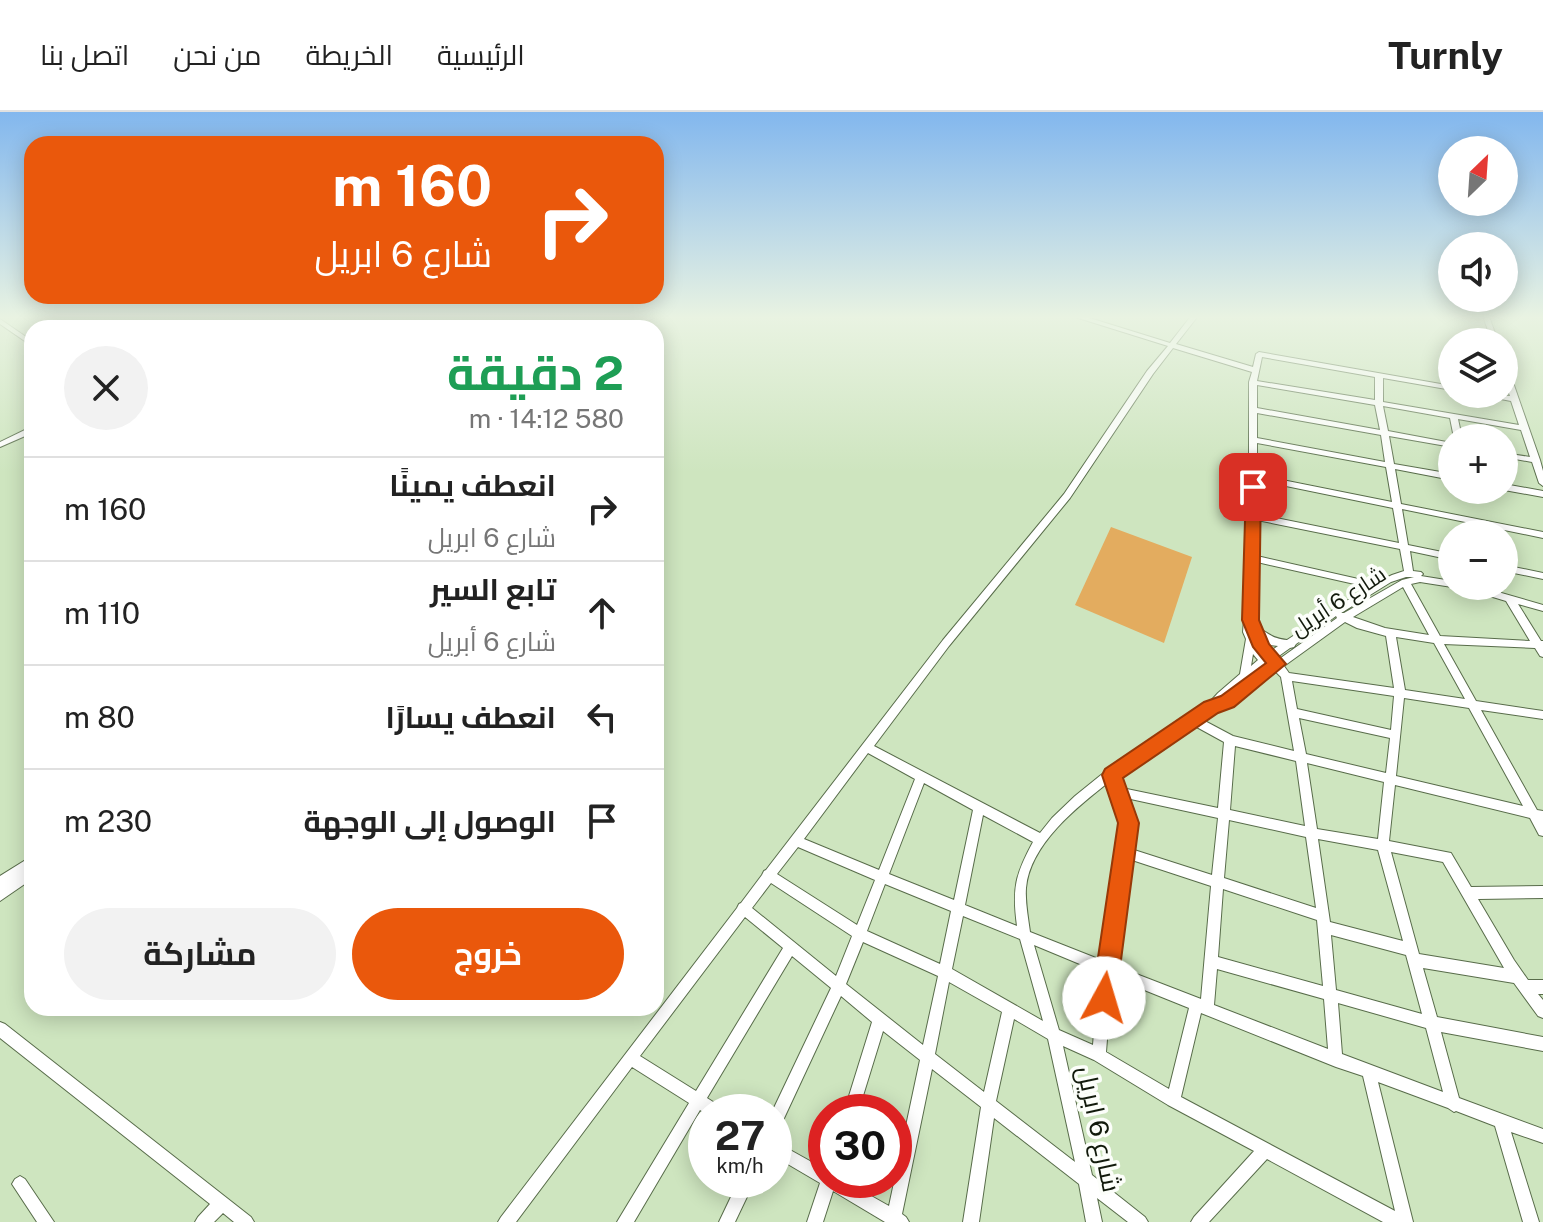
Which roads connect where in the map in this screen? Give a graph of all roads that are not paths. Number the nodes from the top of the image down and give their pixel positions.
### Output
1 (1154, 368) edge
2 (1247, 368) edge
3 (1334, 368) edge
4 (1254, 370) joint
5 (1379, 376) junction
6 (1253, 382) junction
7 (1438, 386) edge
8 (1379, 404) junction
9 (1518, 408) edge
10 (1253, 410) junction
11 (1454, 418) junction
12 (1455, 424) edge
13 (1525, 428) junction
14 (24, 434) edge
15 (1384, 434) junction
16 (1253, 440) junction
17 (1438, 443) edge
18 (0, 445) edge
19 (1518, 457) edge
20 (1536, 460) junction
21 (1389, 466) junction
22 (1438, 475) edge
23 (1254, 477) junction
24 (1543, 483) edge
25 (1518, 490) edge
26 (1543, 494) edge
27 (1397, 506) junction
28 (1253, 516) junction
29 (1543, 535) edge
30 (1404, 547) junction
31 (1438, 554) edge
32 (1253, 558) junction
33 (1518, 571) edge
34 (1543, 576) edge
35 (1407, 578) junction
36 (1438, 581) edge
37 (1377, 586) junction
38 (1510, 600) edge
39 (1516, 600) edge
40 (1542, 607) edge
41 (1340, 615) junction
42 (1252, 629) junction
43 (1390, 633) junction
44 (1435, 637) junction
45 (1291, 644) junction
46 (1541, 648) edge
47 (1271, 664) junction
48 (1245, 675) junction
49 (1286, 676) junction
50 (1400, 692) junction
51 (1470, 703) junction
52 (1211, 708) junction
53 (1293, 712) junction
54 (1543, 715) edge
55 (1193, 720) junction
56 (1395, 735) junction
57 (1230, 740) junction
58 (866, 747) junction
59 (1301, 757) junction
60 (1112, 775) junction
61 (921, 778) junction
62 (1389, 778) junction
63 (1119, 792) junction
64 (979, 809) junction
65 (1221, 814) junction
66 (1537, 814) edge
67 (1543, 831) edge
68 (1312, 833) junction
69 (1041, 840) junction
70 (796, 841) junction
71 (1383, 846) junction
72 (1125, 852) junction
73 (24, 866) edge
74 (768, 875) junction
75 (880, 876) junction
76 (24, 878) edge
77 (0, 883) edge
78 (1217, 884) junction
79 (1543, 892) edge
80 (1469, 893) junction
81 (0, 895) edge
82 (957, 906) junction
83 (743, 908) junction
84 (1323, 921) junction
85 (860, 934) junction
86 (1026, 935) junction
87 (790, 948) junction
88 (1413, 955) junction
89 (1211, 961) junction
90 (1106, 970) junction
91 (944, 972) junction
92 (1521, 982) junction
93 (839, 986) junction
94 (1543, 987) edge
95 (1330, 993) junction
96 (1202, 1005) junction
97 (1009, 1009) junction
98 (1543, 1011) edge
99 (664, 1013) edge
100 (662, 1016) edge
101 (880, 1020) junction
102 (1431, 1023) junction
103 (0, 1029) edge
104 (1054, 1035) junction
105 (1543, 1044) edge
106 (926, 1055) junction
107 (1099, 1055) junction
108 (630, 1058) junction
109 (1336, 1060) junction
110 (1369, 1073) junction
111 (702, 1094) edge
112 (788, 1094) edge
113 (857, 1094) edge
114 (688, 1095) edge
115 (1173, 1100) junction
116 (989, 1102) junction
117 (1454, 1105) junction
118 (688, 1118) edge
119 (1501, 1121) junction
120 (1543, 1136) edge
121 (1264, 1151) junction
122 (1086, 1178) junction
123 (20, 1184) dead end
124 (738, 1198) edge
125 (823, 1198) edge
126 (857, 1198) edge
127 (221, 1204) junction
128 (1380, 1218) edge
129 (896, 1221) edge
130 (46, 1222) edge
131 (203, 1222) edge
132 (246, 1222) edge
133 (506, 1222) edge
134 (625, 1222) edge
135 (727, 1222) edge
136 (815, 1222) edge
137 (971, 1222) edge
138 (1094, 1222) edge
139 (1140, 1222) edge
140 (1199, 1222) edge
141 (1399, 1222) edge
142 (1405, 1222) edge
143 (1531, 1222) edge

1 - 58 street
2 - 4 street
3 - 5 street
4 - 6 street
5 - 7 street
5 - 8 street
6 - 8 street
6 - 10 street
8 - 11 street
8 - 15 street
9 - 13 street
10 - 15 street
10 - 16 street
11 - 12 street
11 - 13 street
13 - 20 street
14 - 18 street
15 - 17 street
15 - 21 street
16 - 21 street
16 - 23 street
19 - 20 street
20 - 24 street
21 - 22 street
21 - 27 street
23 - 27 street
23 - 28 street
25 - 26 street
27 - 29 street
27 - 30 street
28 - 30 street
28 - 32 street
30 - 31 street
30 - 35 street
32 - 37 street
32 - 42 street
33 - 34 street
35 - 36 street, شارع 6 أبريل
35 - 37 street, شارع 6 أبريل
35 - 41 street, شارع 6 أبريل
35 - 44 street
37 - 41 street, شارع 6 أبريل
38 - 46 street
39 - 40 street
41 - 43 street
41 - 45 street, شارع 6 أبريل
41 - 47 street, شارع 6 أبريل
42 - 45 street
42 - 47 street
42 - 48 street
43 - 44 street
43 - 50 street
44 - 46 street
44 - 51 street
45 - 47 street, شارع 6 أبريل
47 - 48 street, شارع 6 أبريل
47 - 49 street
47 - 52 street, شارع 6 أبريل
48 - 52 street, شارع 6 أبريل
49 - 50 street
49 - 53 street
50 - 51 street
50 - 56 street
51 - 54 street
51 - 66 street
52 - 55 street, شارع 6 ابريل
53 - 56 street
53 - 59 street
55 - 57 street
55 - 60 street, شارع 6 ابريل
56 - 62 street
57 - 59 street
57 - 65 street
58 - 61 street
58 - 70 street
59 - 62 street
59 - 68 street
60 - 63 street
60 - 69 street, شارع 6 ابريل
61 - 64 street
61 - 75 street
62 - 66 street
62 - 71 street
63 - 65 street
63 - 72 street
64 - 69 street
64 - 82 street
65 - 68 street
65 - 78 street
66 - 67 street
68 - 71 street
68 - 84 street
69 - 86 street, شارع 6 ابريل
70 - 74 street
70 - 75 street
71 - 80 street
71 - 88 street
72 - 78 street
72 - 90 street
73 - 77 street
74 - 83 street
74 - 85 street
75 - 82 street
75 - 85 street
76 - 81 street
78 - 84 street
78 - 89 street
79 - 80 street
80 - 92 street
82 - 86 street
82 - 91 street
83 - 87 street
83 - 99 street
84 - 88 street
84 - 95 street
85 - 91 street
85 - 93 street
86 - 90 street
86 - 104 street, شارع 6 ابريل
87 - 93 street
87 - 111 street
88 - 92 street
88 - 102 street
89 - 95 street
89 - 96 street
90 - 96 street
90 - 107 street
91 - 97 street
91 - 106 street
92 - 94 street
92 - 98 street
93 - 101 street
93 - 112 street
95 - 102 street
95 - 109 street
96 - 109 street
96 - 115 street
97 - 104 street
97 - 116 street
100 - 108 street
101 - 106 street
101 - 113 street
102 - 105 street
102 - 117 street
103 - 127 street
104 - 107 street
104 - 122 street, شارع 6 ابريل
106 - 116 street
106 - 129 street
107 - 115 street
108 - 114 street
108 - 133 street
109 - 110 street
110 - 117 street
110 - 142 street
115 - 121 street
116 - 122 street
116 - 137 street
117 - 119 street
118 - 134 street
119 - 120 street
119 - 143 street
121 - 128 street
121 - 140 street
122 - 138 street, شارع 6 ابريل
122 - 139 street
123 - 130 street
124 - 135 street
125 - 136 street
126 - 129 street
127 - 131 street
127 - 132 street
128 - 141 street

